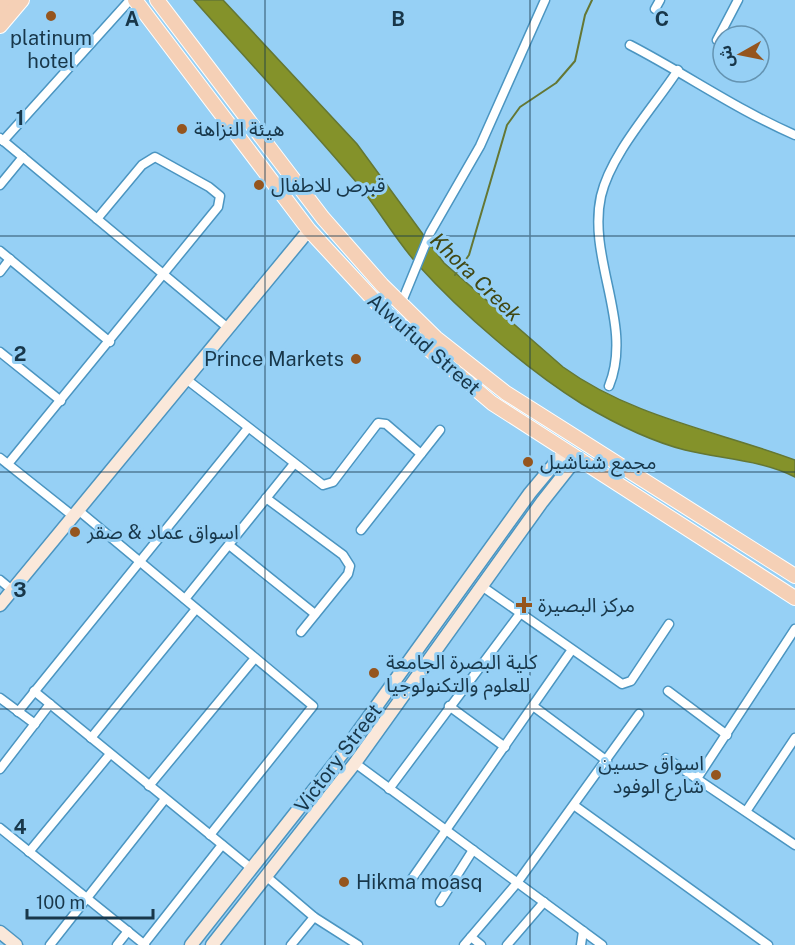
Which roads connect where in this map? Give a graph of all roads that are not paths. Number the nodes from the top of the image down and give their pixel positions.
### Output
1 (8, 0) edge
2 (21, 0) edge
3 (130, 0) edge
4 (135, 0) edge
5 (157, 0) edge
6 (545, 0) edge
7 (660, 0) edge
8 (738, 0) edge
9 (655, 9) dead end
10 (0, 10) edge
11 (725, 24) edge
12 (0, 26) edge
13 (630, 45) dead end
14 (678, 70) junction
15 (795, 135) edge
16 (2, 140) edge
17 (23, 158) junction
18 (0, 185) edge
19 (97, 219) junction
20 (309, 230) junction
21 (0, 251) edge
22 (10, 259) junction
23 (0, 272) edge
24 (163, 274) junction
25 (401, 304) junction
26 (228, 328) junction
27 (110, 342) junction
28 (0, 352) edge
29 (186, 379) junction
30 (609, 386) dead end
31 (61, 401) junction
32 (248, 428) junction
33 (440, 430) dead end
34 (422, 454) junction
35 (570, 455) junction
36 (0, 458) edge
37 (8, 464) junction
38 (293, 465) junction
39 (530, 493) junction
40 (266, 498) junction
41 (542, 502) junction
42 (76, 513) junction
43 (361, 530) dead end
44 (229, 545) junction
45 (139, 561) junction
46 (795, 576) edge
47 (0, 580) edge
48 (483, 587) junction
49 (12, 590) junction
50 (795, 598) edge
51 (185, 599) junction
52 (0, 605) edge
53 (196, 609) junction
54 (315, 614) junction
55 (519, 615) junction
56 (669, 624) dead end
57 (795, 629) edge
58 (301, 632) dead end
59 (571, 651) junction
60 (255, 658) junction
61 (34, 691) junction
62 (668, 691) dead end
63 (0, 698) edge
64 (50, 704) junction
65 (449, 706) junction
66 (533, 706) junction
67 (18, 712) junction
68 (639, 714) dead end
69 (35, 724) junction
70 (727, 735) junction
71 (92, 738) junction
72 (795, 738) edge
73 (505, 747) junction
74 (110, 754) junction
75 (666, 758) dead end
76 (607, 761) junction
77 (355, 763) junction
78 (0, 769) edge
79 (698, 777) junction
80 (149, 786) junction
81 (389, 789) junction
82 (165, 799) junction
83 (575, 806) junction
84 (747, 810) junction
85 (0, 828) edge
86 (446, 830) junction
87 (210, 835) junction
88 (222, 844) junction
89 (795, 845) edge
90 (473, 850) junction
91 (29, 852) junction
92 (252, 869) junction
93 (267, 877) junction
94 (409, 883) dead end
95 (517, 883) junction
96 (88, 899) junction
97 (440, 902) dead end
98 (544, 902) junction
99 (314, 917) junction
100 (128, 931) junction
101 (583, 931) junction
102 (0, 932) edge
103 (471, 937) junction
104 (355, 944) edge
105 (16, 945) edge
106 (50, 945) edge
107 (117, 945) edge
108 (144, 945) edge
109 (191, 945) edge
110 (212, 945) edge
111 (291, 945) edge
112 (464, 945) edge
113 (481, 945) edge
114 (507, 945) edge
115 (581, 945) edge
116 (602, 945) edge
117 (768, 945) edge

1 - 10 main road
2 - 12 main road
3 - 16 street
4 - 20 main road, Alwufud Street
5 - 25 main road, Alwufud Street
6 - 25 street
7 - 9 street
8 - 11 street
13 - 14 street
14 - 15 street
14 - 30 street
16 - 17 street
17 - 18 street
17 - 19 street
19 - 24 street
19 - 24 street
20 - 26 street
20 - 35 main road, Alwufud Street
21 - 22 street
22 - 23 street
22 - 27 street
24 - 26 street
24 - 27 street
25 - 46 main road, Alwufud Street
26 - 29 street
27 - 31 street
28 - 31 street
29 - 32 street
29 - 42 street
31 - 37 street
32 - 38 street
32 - 45 street
33 - 34 street
34 - 38 street
34 - 43 street
35 - 39 street, Victory Street
35 - 41 street, Victory Street
35 - 50 main road, Alwufud Street
36 - 37 street
37 - 42 street
38 - 40 street
39 - 41 street
39 - 92 street, Victory Street
40 - 44 street
40 - 54 street
41 - 48 street, Victory Street
42 - 45 street
42 - 49 street
44 - 51 street
44 - 54 street
45 - 51 street
45 - 61 street
47 - 49 street
48 - 55 street
48 - 77 street, Victory Street
49 - 52 street
51 - 53 street
53 - 60 street
53 - 71 street
54 - 58 street
55 - 59 street
55 - 65 street
56 - 59 street
57 - 70 street
59 - 66 street
60 - 80 street
60 - 87 street
61 - 64 street
61 - 67 street
62 - 70 street
63 - 67 street
64 - 69 street
64 - 71 street
65 - 73 street
65 - 81 street
66 - 73 street
66 - 76 street
67 - 69 street
68 - 76 street
69 - 78 street
70 - 79 street
71 - 74 street
72 - 84 street
73 - 86 street
74 - 80 street
74 - 91 street
75 - 79 street
76 - 83 street
77 - 81 street
77 - 93 street, Victory Street
79 - 84 street
80 - 82 street
81 - 86 street
82 - 87 street
82 - 96 street
83 - 95 street
83 - 117 street
84 - 89 street
85 - 91 street
86 - 90 street
86 - 94 street
87 - 88 street
88 - 92 street
88 - 108 street
90 - 95 street
90 - 97 street
91 - 96 street
92 - 109 street, Victory Street
93 - 99 street
93 - 110 street, Victory Street
95 - 98 street
95 - 103 street
96 - 100 street
96 - 106 street
98 - 101 street
98 - 114 street
99 - 104 street
99 - 111 street
100 - 107 street
100 - 108 street
101 - 115 street
101 - 116 street
102 - 105 street
103 - 112 street
103 - 113 street

